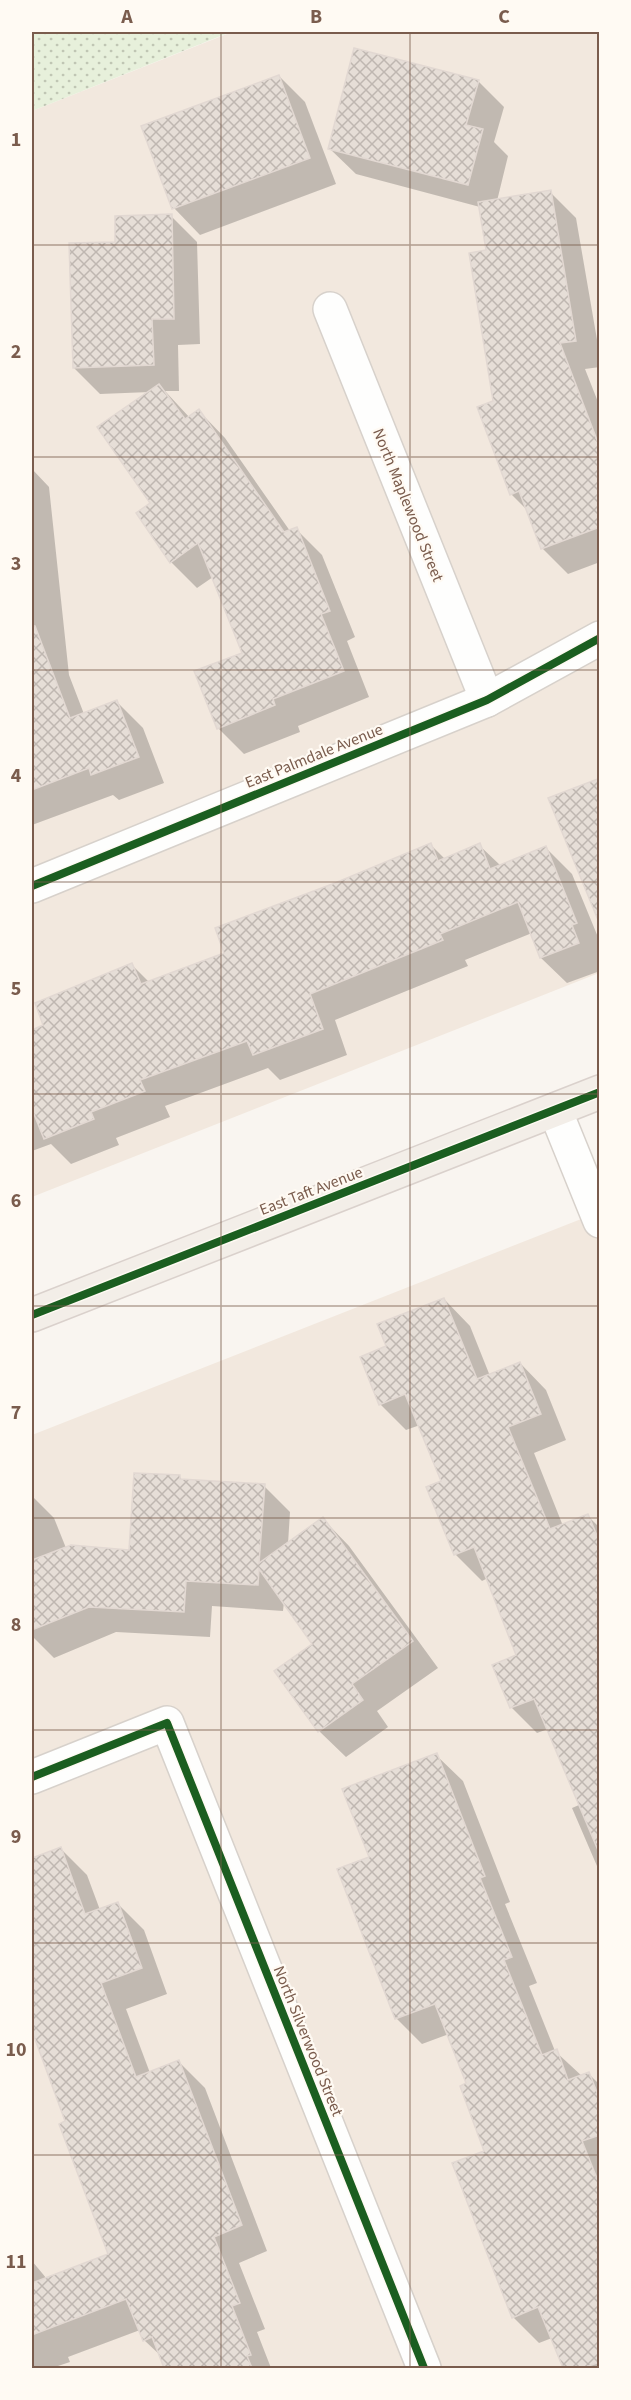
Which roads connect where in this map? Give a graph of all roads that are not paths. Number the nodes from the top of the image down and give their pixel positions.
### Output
1 (330, 309) dead end
2 (600, 638) edge
3 (487, 700) junction
4 (32, 886) edge
5 (600, 1092) edge
6 (555, 1110) junction
7 (600, 1221) edge
8 (32, 1315) edge
9 (32, 1777) edge
10 (424, 2368) edge

1 - 3 street, North Maplewood Street
2 - 3 street, East Palmdale Avenue
3 - 4 street, East Palmdale Avenue
5 - 6 main road, East Taft Avenue
6 - 7 street
6 - 8 main road, East Taft Avenue
9 - 10 street, North Silverwood Street

